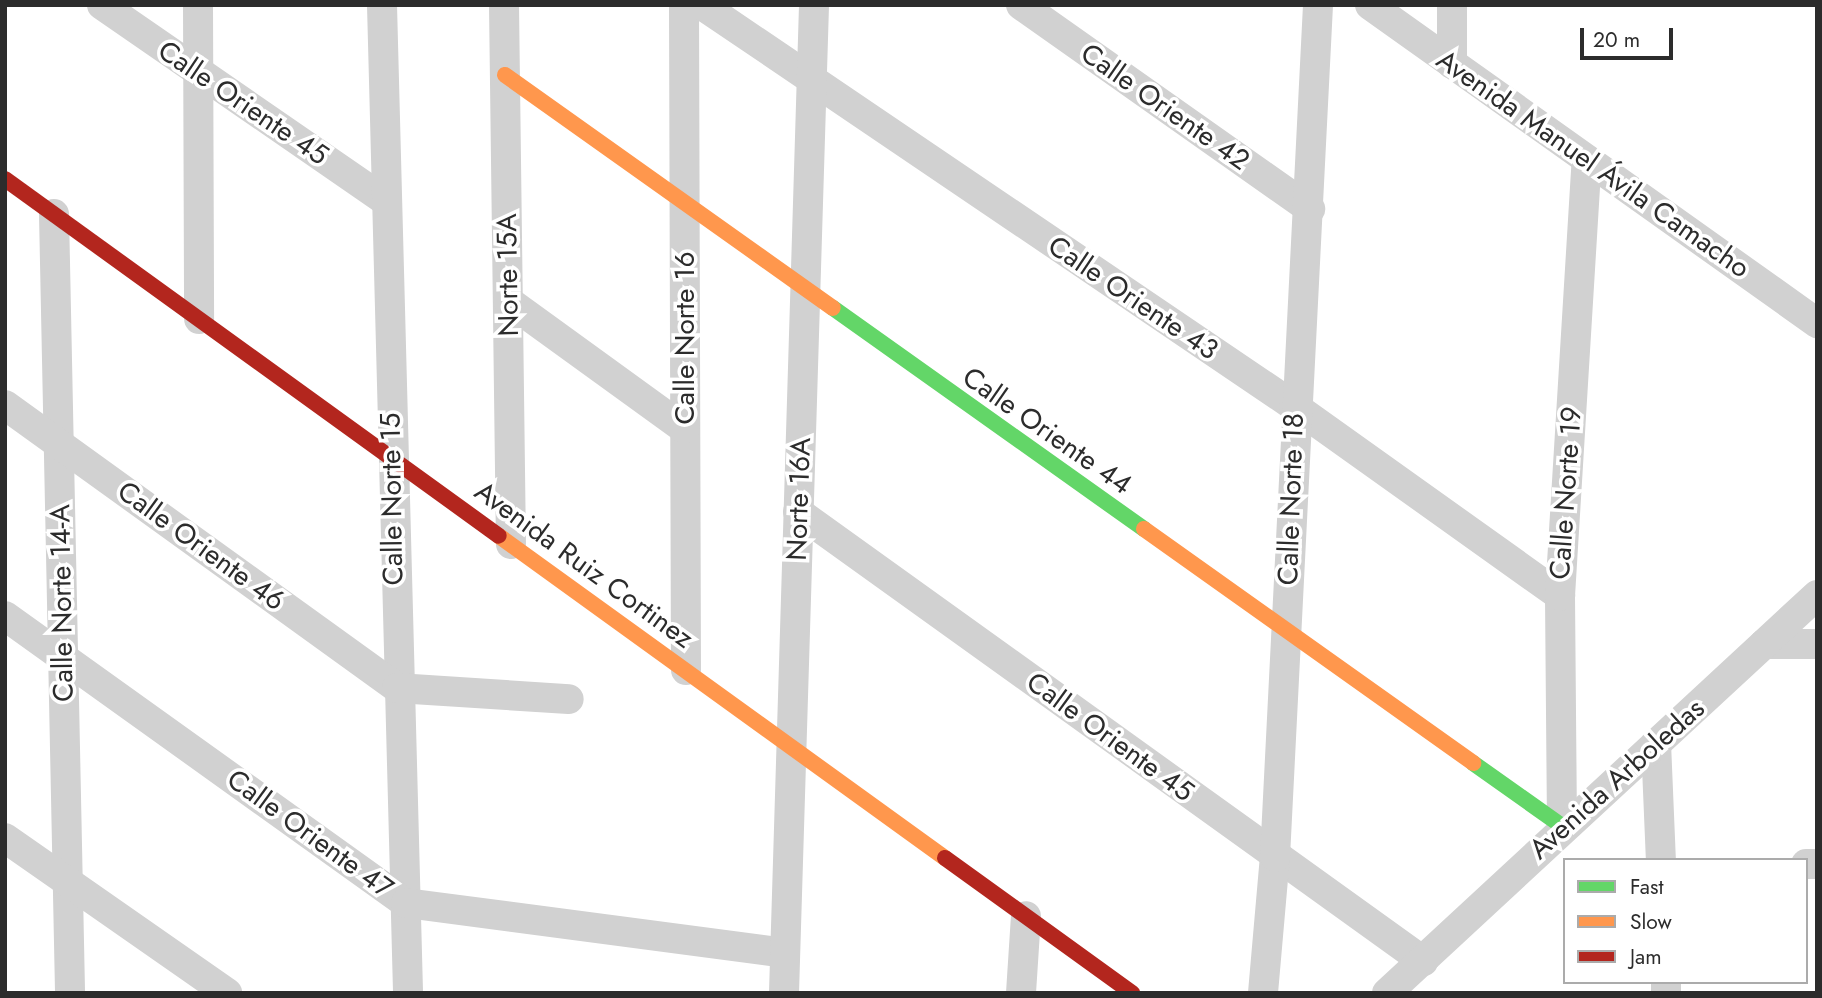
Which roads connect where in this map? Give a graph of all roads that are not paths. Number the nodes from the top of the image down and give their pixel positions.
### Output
1 (102, 5) edge
2 (198, 5) edge
3 (382, 5) edge
4 (504, 5) edge
5 (684, 5) edge
6 (702, 5) edge
7 (814, 5) edge
8 (1021, 5) edge
9 (1318, 5) edge
10 (1370, 5) edge
11 (1452, 5) edge
12 (1452, 64) junction
13 (198, 73) junction
14 (505, 75) junction
15 (811, 82) junction
16 (1587, 160) junction
17 (5, 179) edge
18 (386, 200) junction
19 (685, 206) junction
20 (1310, 209) junction
21 (54, 214) junction
22 (805, 293) junction
23 (508, 302) junction
24 (199, 319) junction
25 (1817, 323) edge
26 (5, 405) edge
27 (1294, 406) junction
28 (685, 429) junction
29 (58, 443) junction
30 (392, 458) junction
31 (798, 512) junction
32 (511, 544) junction
33 (1817, 594) edge
34 (1560, 596) junction
35 (5, 616) edge
36 (1287, 632) junction
37 (1763, 644) junction
38 (1817, 644) edge
39 (62, 654) junction
40 (686, 670) junction
41 (397, 688) junction
42 (569, 699) dead end
43 (1656, 743) junction
44 (791, 746) junction
45 (1562, 826) junction
46 (5, 838) edge
47 (1275, 858) junction
48 (1661, 858) edge
49 (70, 881) junction
50 (406, 903) junction
51 (1026, 916) junction
52 (785, 953) junction
53 (1423, 961) junction
54 (70, 993) edge
55 (227, 993) edge
56 (408, 993) edge
57 (783, 993) edge
58 (1021, 993) edge
59 (1132, 993) edge
60 (1262, 993) edge
61 (1387, 993) edge

1 - 13 street, Calle Oriente 45
2 - 13 street
3 - 18 street, Calle Norte 15
4 - 14 street, Norte 15A
5 - 19 street, Calle Norte 16
6 - 15 street, Calle Oriente 43
7 - 15 street, Norte 16A
8 - 20 street, Calle Oriente 42
9 - 20 street, Calle Norte 18
10 - 12 street, Avenida Manuel Ávila Camacho
11 - 12 street
12 - 16 street, Avenida Manuel Ávila Camacho
13 - 18 street, Calle Oriente 45
13 - 24 street
14 - 19 street, Calle Oriente 44
14 - 23 street, Norte 15A
15 - 22 street, Norte 16A
15 - 27 street, Calle Oriente 43
16 - 25 street, Avenida Manuel Ávila Camacho
16 - 34 street, Calle Norte 19
17 - 21 street, Avenida Ruiz Cortinez
18 - 30 street, Calle Norte 15
19 - 22 street, Calle Oriente 44
19 - 28 street, Calle Norte 16
20 - 27 street, Calle Norte 18
21 - 24 street, Avenida Ruiz Cortinez
21 - 29 street, Calle Norte 14-A
22 - 31 street, Norte 16A
22 - 36 street, Calle Oriente 44
23 - 28 street
23 - 32 street, Norte 15A
24 - 30 street, Avenida Ruiz Cortinez
26 - 29 street, Calle Oriente 46
27 - 34 street, Calle Oriente 43
27 - 36 street, Calle Norte 18
28 - 40 street, Calle Norte 16
29 - 39 street, Calle Norte 14-A
29 - 41 street, Calle Oriente 46
30 - 32 street, Avenida Ruiz Cortinez
30 - 41 street, Calle Norte 15
31 - 44 street, Norte 16A
31 - 47 street, Calle Oriente 45
32 - 40 street, Avenida Ruiz Cortinez
33 - 37 street, Avenida Arboledas
34 - 45 street, Calle Norte 19
35 - 39 street, Calle Oriente 47
36 - 45 street, Calle Oriente 44
36 - 47 street, Calle Norte 18
37 - 38 street
37 - 43 street, Avenida Arboledas
39 - 49 street, Calle Norte 14-A
39 - 50 street, Calle Oriente 47
40 - 44 street, Avenida Ruiz Cortinez
41 - 42 street
41 - 50 street, Calle Norte 15
43 - 45 street, Avenida Arboledas
43 - 48 street
44 - 51 street, Avenida Ruiz Cortinez
44 - 52 street, Norte 16A
45 - 53 street, Avenida Arboledas
46 - 49 street
47 - 53 street, Calle Oriente 45
47 - 60 street, Calle Norte 18
49 - 54 street, Calle Norte 14-A
49 - 55 street
50 - 52 street, Calle Oriente 47
50 - 56 street, Calle Norte 15
51 - 58 street
51 - 59 street, Avenida Ruiz Cortinez
52 - 57 street, Norte 16A
53 - 61 street, Avenida Arboledas

